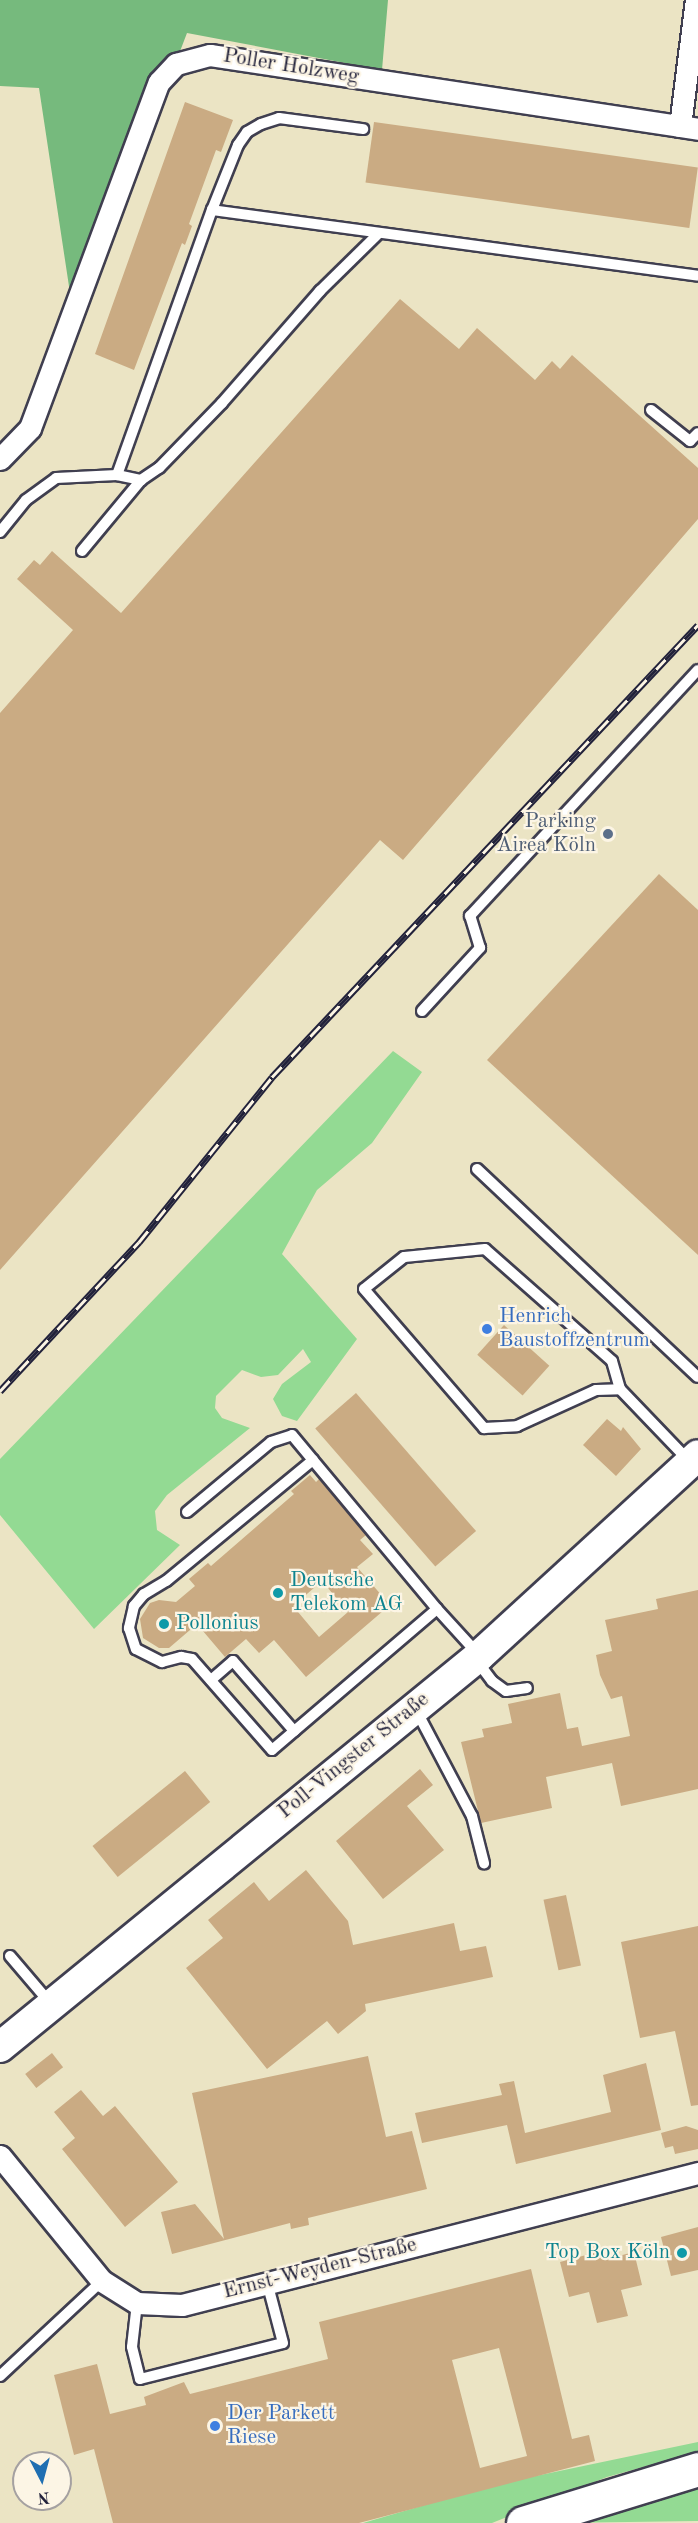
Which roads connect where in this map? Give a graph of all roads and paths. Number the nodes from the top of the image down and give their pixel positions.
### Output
1 (696, 0) edge
2 (689, 127) edge
3 (363, 129) dead end
4 (212, 210) junction
5 (378, 234) junction
6 (698, 276) edge
7 (651, 410) dead end
8 (698, 433) edge
9 (0, 459) edge
10 (117, 476) junction
11 (141, 480) junction
12 (0, 532) edge
13 (82, 551) dead end
14 (698, 670) edge
15 (422, 1011) dead end
16 (477, 1169) dead end
17 (698, 1377) edge
18 (620, 1389) junction
19 (694, 1459) edge
20 (313, 1460) junction
21 (187, 1512) dead end
22 (437, 1609) junction
23 (477, 1657) junction
24 (211, 1680) junction
25 (527, 1688) dead end
26 (415, 1707) junction
27 (294, 1731) junction
28 (484, 1863) dead end
29 (10, 1956) dead end
30 (51, 2004) junction
31 (0, 2047) edge
32 (0, 2156) edge
33 (698, 2173) edge
34 (102, 2281) junction
35 (267, 2282) junction
36 (137, 2303) junction
37 (0, 2376) edge
38 (698, 2469) edge
39 (523, 2523) edge

1 - 2 street
2 - 9 street, Poller Holzweg
3 - 4 lane
4 - 5 lane
4 - 10 lane
5 - 6 lane
5 - 11 lane
7 - 8 lane
10 - 11 lane
10 - 12 lane
11 - 13 lane
14 - 15 lane
16 - 17 lane
18 - 18 lane
18 - 19 lane
19 - 23 street, Poll-Vingster Straße
20 - 21 lane
20 - 22 lane
20 - 24 lane
22 - 23 lane
22 - 27 lane
23 - 25 lane
23 - 26 street, Poll-Vingster Straße
24 - 27 lane
24 - 27 lane
26 - 28 lane
26 - 30 street, Poll-Vingster Straße
29 - 30 lane
30 - 31 street, Poll-Vingster Straße
32 - 34 street, Ernst-Weyden-Straße
33 - 35 street, Ernst-Weyden-Straße
34 - 36 street, Ernst-Weyden-Straße
34 - 37 lane
35 - 36 street, Ernst-Weyden-Straße
35 - 36 lane
38 - 39 highway

